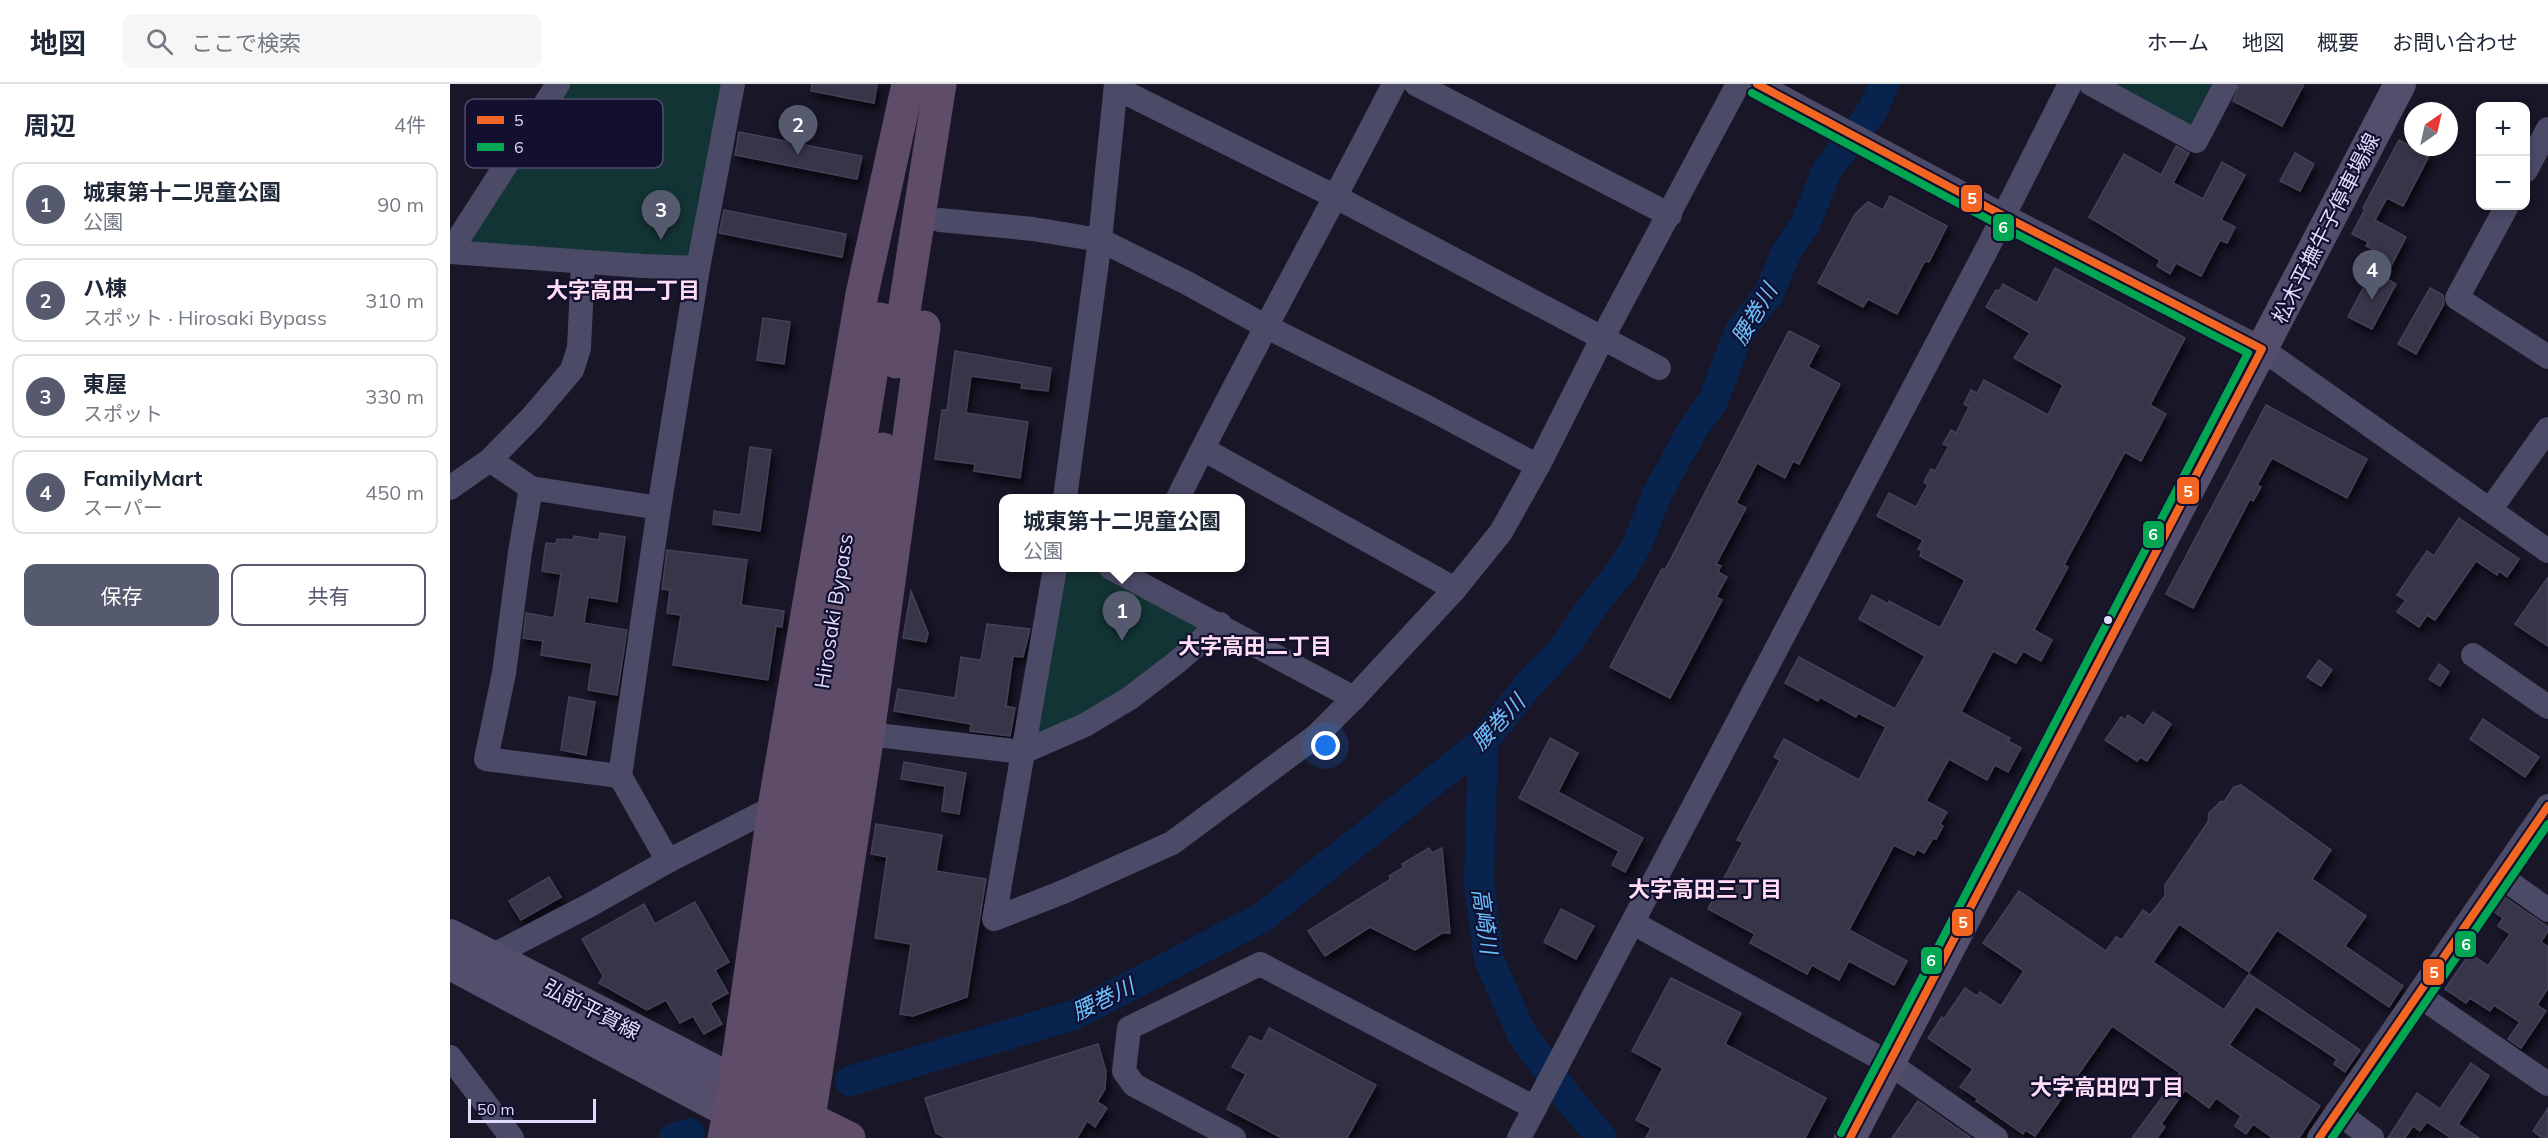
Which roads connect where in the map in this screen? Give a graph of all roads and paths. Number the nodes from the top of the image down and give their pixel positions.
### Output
1 (558, 84) edge
2 (733, 84) edge
3 (908, 84) edge
4 (916, 84) edge
5 (940, 84) edge
6 (948, 84) edge
7 (1394, 84) edge
8 (1416, 84) edge
9 (1738, 84) edge
10 (1757, 84) edge
11 (2070, 84) edge
12 (2091, 84) edge
13 (2226, 84) edge
14 (2400, 84) edge
15 (1116, 86) edge
16 (548, 99) edge
17 (2548, 129) edge
18 (2530, 163) edge
19 (504, 168) edge
20 (1336, 197) junction
21 (2505, 210) edge
22 (1670, 215) junction
23 (2004, 216) junction
24 (940, 220) junction
25 (1100, 240) junction
26 (450, 252) edge
27 (583, 262) junction
28 (698, 268) junction
29 (1265, 326) junction
30 (1603, 337) junction
31 (2262, 350) junction
32 (2548, 357) edge
33 (1659, 368) dead end
34 (2548, 429) edge
35 (1203, 449) junction
36 (490, 460) junction
37 (1538, 466) junction
38 (450, 488) edge
39 (531, 488) junction
40 (1066, 494) edge
41 (1180, 494) edge
42 (659, 508) junction
43 (2490, 510) junction
44 (2548, 551) edge
45 (1054, 572) edge
46 (1142, 574) edge
47 (1455, 589) junction
48 (1220, 624) junction
49 (2473, 655) dead end
50 (1354, 698) junction
51 (2548, 706) edge
52 (868, 734) junction
53 (1023, 752) junction
54 (620, 776) junction
55 (2548, 806) edge
56 (774, 807) junction
57 (807, 856) junction
58 (668, 861) junction
59 (2500, 876) junction
60 (2548, 910) edge
61 (1633, 923) junction
62 (450, 934) edge
63 (492, 955) junction
64 (454, 972) edge
65 (2418, 995) junction
66 (450, 1056) edge
67 (1889, 1063) junction
68 (2548, 1084) edge
69 (1538, 1101) junction
70 (729, 1110) edge
71 (2337, 1113) junction
72 (807, 1128) edge
73 (512, 1138) edge
74 (751, 1138) edge
75 (778, 1138) edge
76 (849, 1138) edge
77 (1234, 1138) edge
78 (1519, 1138) edge
79 (1850, 1138) edge
80 (1996, 1138) edge
81 (2319, 1138) edge
82 (2372, 1138) edge

1 - 16 street
2 - 28 street
3 - 56 highway
4 - 57 highway, Hirosaki Bypass
5 - 57 highway, Hirosaki Bypass
6 - 24 highway
7 - 20 street
8 - 22 street
9 - 22 street
10 - 23 street
11 - 23 street
12 - 13 street
14 - 31 main road, 松木平撫牛子停車場線
15 - 20 street
15 - 25 street
17 - 18 street
19 - 26 street
20 - 29 street
20 - 30 street
21 - 32 street
22 - 30 street
23 - 31 street
23 - 61 street
24 - 25 street
24 - 52 highway
25 - 29 street
25 - 40 street
26 - 27 street
27 - 28 street
27 - 36 street
28 - 42 street
29 - 35 street
29 - 37 street
30 - 33 street
30 - 37 street
31 - 43 street
31 - 67 main road, 松木平撫牛子停車場線
34 - 43 street
35 - 41 street
35 - 47 street
36 - 38 street
36 - 39 street
37 - 47 street
39 - 42 street
39 - 54 street
42 - 54 street
43 - 44 street
45 - 53 street
46 - 48 street
47 - 50 street
48 - 50 street
48 - 53 street
49 - 51 street
50 - 53 street
52 - 53 street
52 - 72 highway
54 - 58 street
55 - 59 street
56 - 58 street
56 - 70 highway
57 - 74 highway, Hirosaki Bypass
57 - 75 highway, Hirosaki Bypass
58 - 63 street
59 - 60 street
59 - 65 street
61 - 67 street
61 - 69 street
62 - 63 main road, 弘前平賀線
63 - 64 street
63 - 70 main road, 弘前平賀線
64 - 70 main road, 弘前平賀線
65 - 68 street
65 - 71 street
66 - 73 street
67 - 79 main road, 松木平撫牛子停車場線
67 - 80 street
69 - 77 street
69 - 78 street
70 - 72 highway
70 - 75 highway
71 - 81 street
71 - 82 street
72 - 76 highway

